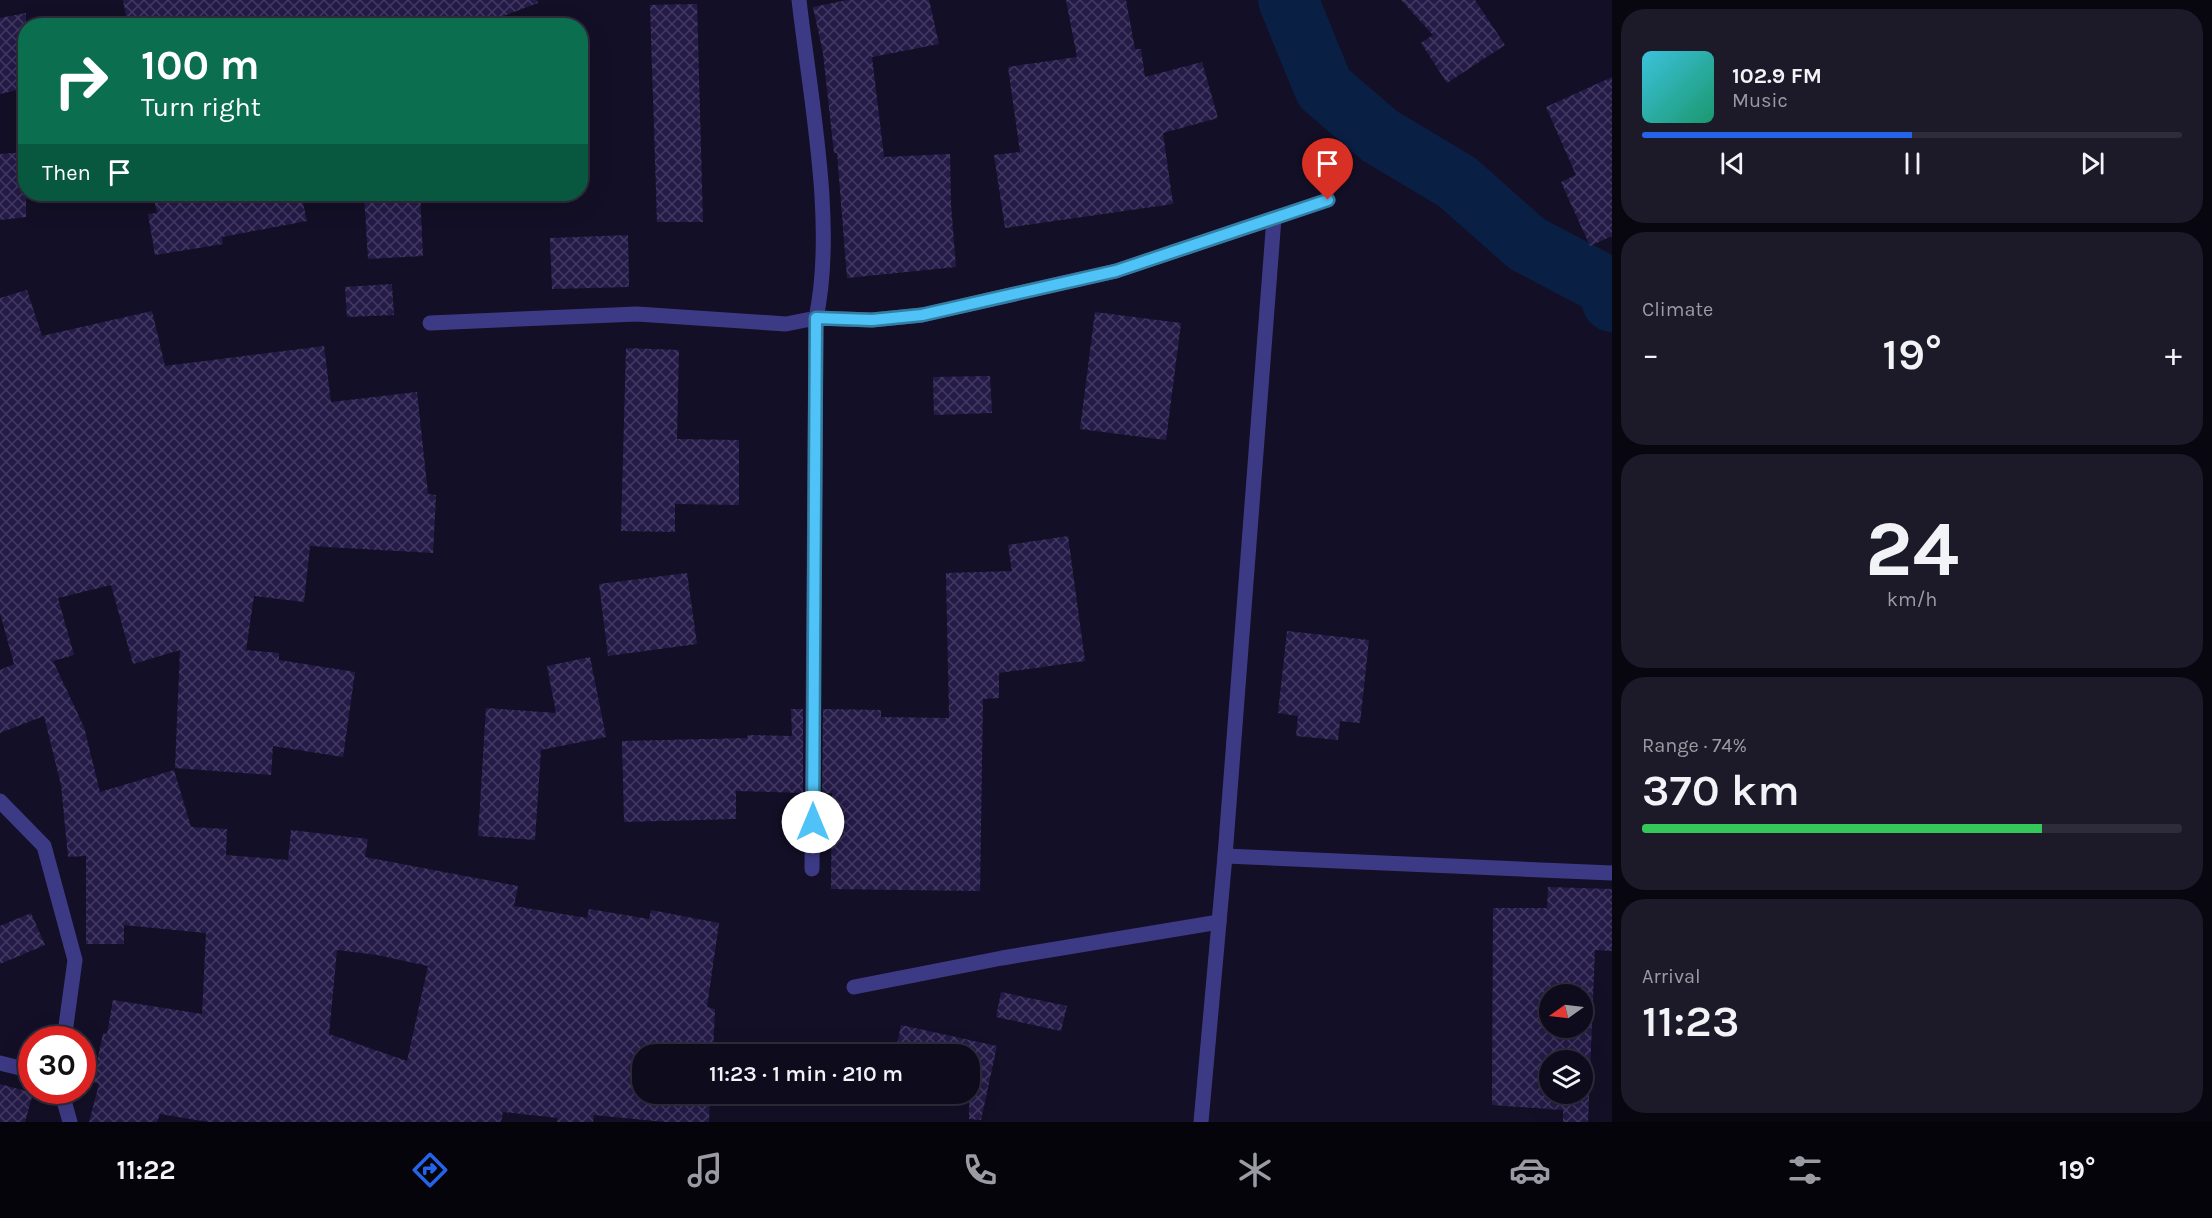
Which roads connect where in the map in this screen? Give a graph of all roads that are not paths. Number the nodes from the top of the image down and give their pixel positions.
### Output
1 (799, 0) edge
2 (1328, 200) dead end
3 (1274, 218) junction
4 (816, 318) junction
5 (429, 322) dead end
6 (0, 801) edge
7 (1226, 856) junction
8 (812, 870) dead end
9 (1612, 873) edge
10 (1219, 922) junction
11 (854, 987) dead end
12 (66, 1026) edge
13 (0, 1062) edge
14 (18, 1067) edge
15 (65, 1104) edge
16 (70, 1122) edge
17 (1201, 1122) edge

1 - 4 street
2 - 3 street
3 - 4 street
3 - 7 street
4 - 5 street
4 - 8 street
6 - 12 street
7 - 9 street
7 - 10 street
10 - 11 street
10 - 17 street
13 - 14 street
15 - 16 street

